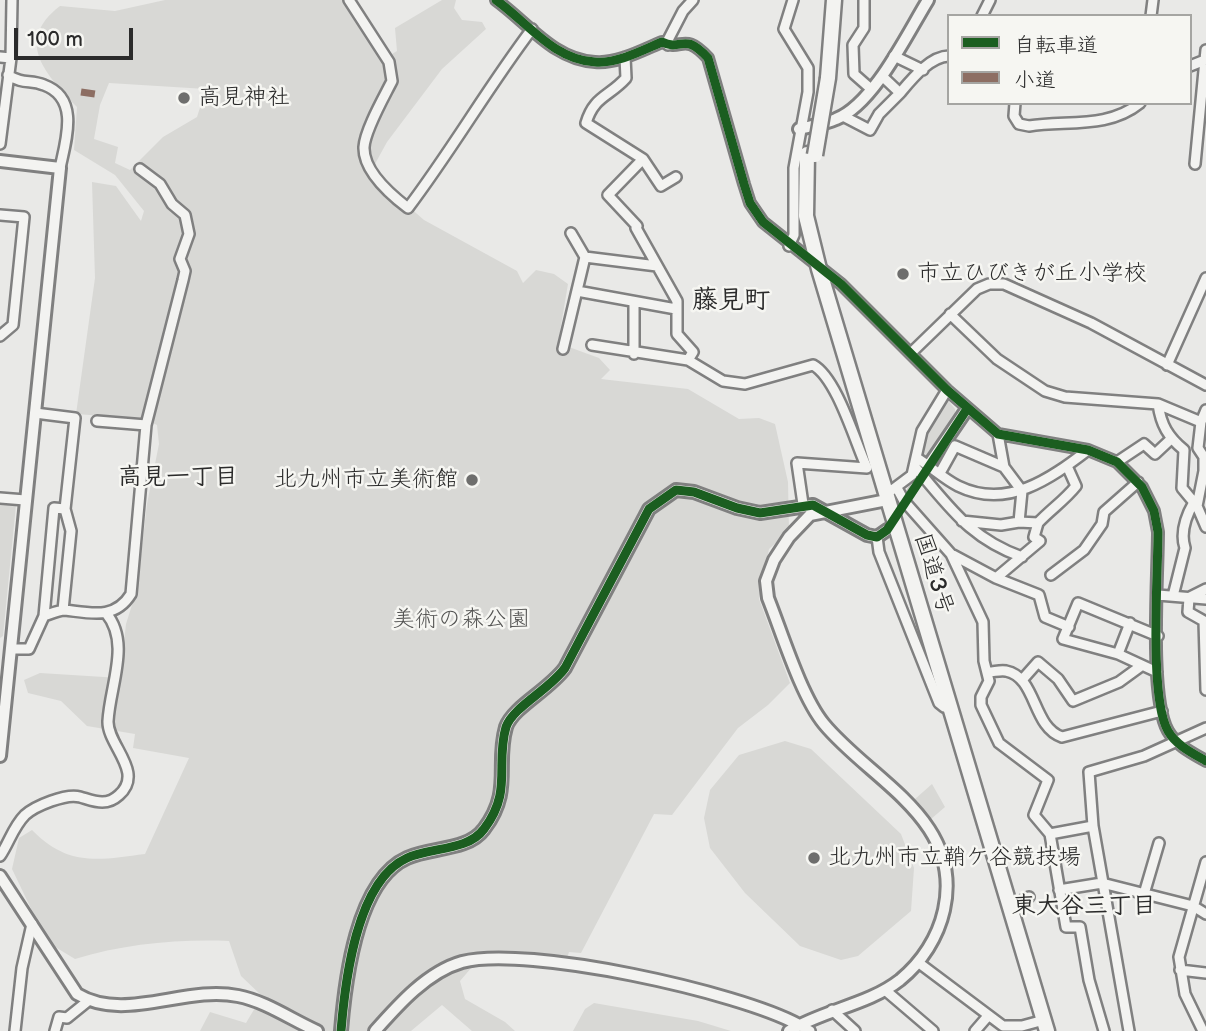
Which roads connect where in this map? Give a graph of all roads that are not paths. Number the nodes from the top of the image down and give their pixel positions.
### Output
1 (12, 0) edge
2 (349, 0) edge
3 (694, 0) edge
4 (793, 0) edge
5 (826, 0) edge
6 (834, 0) edge
7 (864, 0) edge
8 (928, 0) edge
9 (502, 1) edge
10 (532, 29) junction
11 (668, 45) junction
12 (894, 55) junction
13 (1205, 55) edge
14 (947, 56) edge
15 (0, 57) edge
16 (625, 57) junction
17 (11, 58) junction
18 (923, 70) junction
19 (8, 75) junction
20 (882, 76) junction
21 (824, 78) junction
22 (871, 89) junction
23 (900, 93) junction
24 (1015, 105) edge
25 (1137, 105) edge
26 (843, 116) junction
27 (799, 128) junction
28 (0, 144) edge
29 (643, 159) junction
30 (0, 161) edge
31 (1195, 163) dead end
32 (60, 168) junction
33 (140, 169) dead end
34 (676, 177) dead end
35 (0, 215) edge
36 (570, 233) dead end
37 (789, 246) junction
38 (585, 257) junction
39 (657, 266) junction
40 (823, 272) junction
41 (1206, 278) edge
42 (577, 291) junction
43 (634, 302) junction
44 (676, 309) junction
45 (950, 314) junction
46 (0, 336) edge
47 (592, 345) dead end
48 (563, 349) dead end
49 (912, 352) junction
50 (634, 354) junction
51 (688, 360) junction
52 (1167, 365) junction
53 (1206, 386) edge
54 (947, 390) junction
55 (1158, 404) junction
56 (967, 409) junction
57 (1206, 410) edge
58 (35, 413) junction
59 (97, 421) dead end
60 (1201, 422) junction
61 (146, 425) junction
62 (998, 434) junction
63 (1171, 439) junction
64 (1202, 442) edge
65 (1088, 450) junction
66 (916, 462) junction
67 (931, 462) tunnel mouth
68 (1117, 462) junction
69 (1067, 466) junction
70 (1004, 467) junction
71 (940, 473) junction
72 (1138, 482) junction
73 (1022, 491) junction
74 (892, 493) junction
75 (0, 498) edge
76 (25, 500) junction
77 (803, 504) junction
78 (1196, 504) junction
79 (65, 509) junction
80 (827, 512) junction
81 (962, 521) junction
82 (1019, 522) junction
83 (1038, 523) junction
84 (1206, 527) edge
85 (887, 530) tunnel mouth
86 (877, 537) junction
87 (951, 554) junction
88 (1022, 557) junction
89 (1051, 575) dead end
90 (996, 578) junction
91 (1206, 589) edge
92 (1158, 594) junction
93 (1172, 596) junction
94 (1189, 598) junction
95 (1206, 599) edge
96 (63, 610) junction
97 (106, 613) junction
98 (44, 616) junction
99 (1130, 623) junction
100 (1069, 626) junction
101 (1158, 636) junction
102 (6, 649) edge
103 (1118, 654) junction
104 (1141, 666) junction
105 (1157, 671) junction
106 (989, 672) junction
107 (1022, 680) junction
108 (1206, 690) edge
109 (950, 706) junction
110 (1163, 711) junction
111 (1206, 728) edge
112 (1178, 743) junction
113 (0, 756) edge
114 (1206, 761) edge
115 (1093, 826) junction
116 (1050, 834) junction
117 (1159, 843) dead end
118 (0, 856) edge
119 (1206, 862) edge
120 (0, 876) edge
121 (1102, 883) junction
122 (1059, 890) junction
123 (1144, 894) junction
124 (1193, 906) junction
125 (1206, 914) edge
126 (32, 924) junction
127 (919, 963) junction
128 (1180, 970) junction
129 (1206, 973) edge
130 (885, 990) junction
131 (89, 1001) junction
132 (832, 1010) junction
133 (988, 1016) junction
134 (1045, 1025) edge
135 (794, 1028) edge
136 (15, 1031) edge
137 (55, 1031) edge
138 (317, 1031) edge
139 (341, 1031) edge
140 (375, 1031) edge
141 (810, 1031) edge
142 (855, 1031) edge
143 (933, 1031) edge
144 (975, 1031) edge
145 (1056, 1031) edge
146 (1104, 1031) edge
147 (1129, 1031) edge
148 (1203, 1031) edge

1 - 17 street
2 - 10 street
3 - 11 street
4 - 27 street
5 - 21 highway, 国道3号
6 - 21 highway, 国道3号
7 - 22 street
8 - 12 street
9 - 10 street
10 - 16 street
11 - 16 street
11 - 37 street
12 - 18 street
12 - 20 street
13 - 31 street
14 - 18 street
15 - 17 street
16 - 29 street
17 - 19 street
18 - 23 street
19 - 28 street
19 - 32 street
20 - 22 street
20 - 23 street
21 - 40 highway, 国道3号, bridge
22 - 26 street
23 - 26 street
24 - 25 street
26 - 27 street
27 - 37 street
29 - 34 street
29 - 39 street
30 - 32 street
32 - 58 street
33 - 61 street
35 - 46 street
36 - 38 street
37 - 40 street
38 - 39 street
38 - 42 street
39 - 44 street
40 - 49 street
40 - 74 highway, 国道3号
41 - 52 street
42 - 43 street
42 - 48 street
43 - 44 street
43 - 50 street
44 - 51 street
45 - 49 street
45 - 52 street
45 - 55 street
47 - 50 street
49 - 54 street
50 - 51 street
51 - 77 street
52 - 53 street
54 - 56 street
54 - 66 street
55 - 60 street
55 - 63 street
56 - 62 street
56 - 67 street
57 - 60 street
58 - 76 street
58 - 79 street
59 - 61 street
60 - 64 street
61 - 97 street
62 - 65 street
62 - 70 street
63 - 68 street
63 - 78 street
64 - 78 street
65 - 68 street
65 - 69 street
66 - 71 street
66 - 74 street
66 - 81 street
68 - 72 street
69 - 73 street
69 - 83 street
70 - 71 street
70 - 73 street
71 - 73 street
72 - 89 street
72 - 92 street
73 - 82 street
74 - 80 street
74 - 87 street
74 - 109 highway, 国道3号
74 - 145 highway, 国道3号
75 - 76 street
76 - 102 street
77 - 80 street
77 - 139 street
78 - 84 street
78 - 93 street
79 - 96 street
79 - 98 street
80 - 86 street
80 - 127 street
81 - 82 street
81 - 88 street
82 - 83 street
83 - 88 street
85 - 86 street
86 - 109 street
87 - 90 street
87 - 106 street
88 - 90 street
90 - 100 street
91 - 94 street
92 - 93 street
92 - 101 street
93 - 94 street
94 - 95 street
94 - 108 street
96 - 97 street
96 - 98 street
97 - 118 street
98 - 102 street
99 - 100 street
99 - 101 street
99 - 103 street
100 - 103 street
101 - 105 street
102 - 113 street
103 - 104 street
104 - 105 street
104 - 107 street
105 - 110 street
106 - 107 street
106 - 116 street
107 - 110 street
109 - 134 highway, 国道3号
110 - 112 street
111 - 112 street
112 - 114 street
112 - 115 street
115 - 116 street
115 - 121 street
116 - 122 street
117 - 123 street
119 - 124 street
120 - 126 street
121 - 122 street
121 - 123 street
121 - 147 street
122 - 146 street
123 - 124 street
124 - 125 street
124 - 128 street
126 - 131 street
126 - 136 street
127 - 130 street
127 - 133 street
128 - 129 street
128 - 148 street
130 - 132 street
130 - 143 street
131 - 137 street
131 - 138 street
132 - 135 street
132 - 142 street
133 - 134 street
133 - 144 street
135 - 140 street
135 - 141 street

